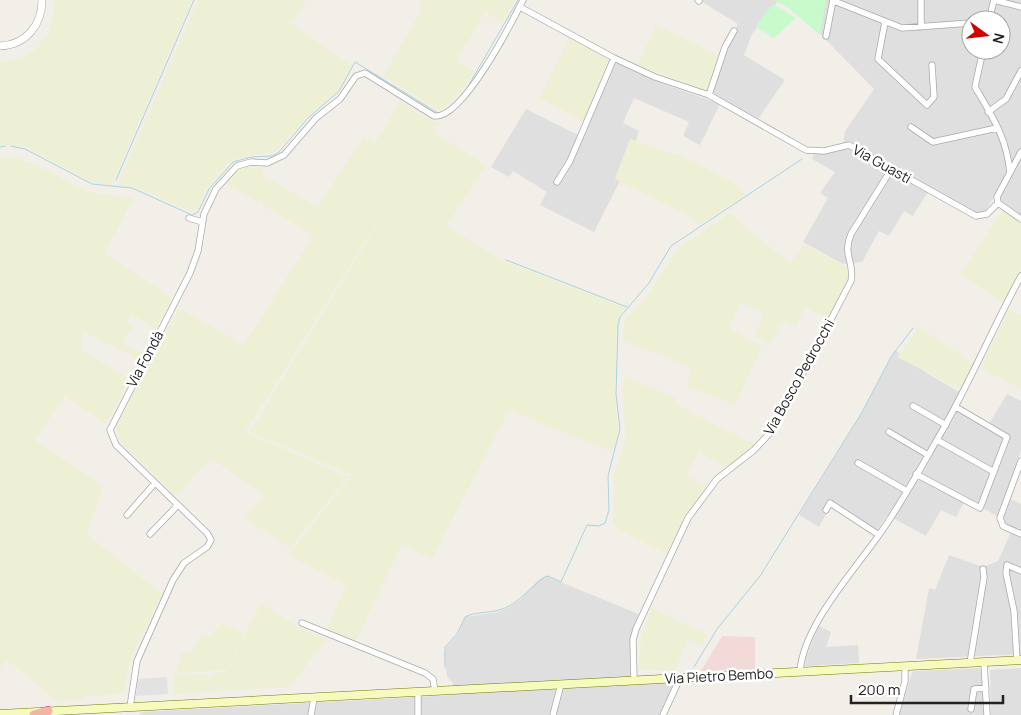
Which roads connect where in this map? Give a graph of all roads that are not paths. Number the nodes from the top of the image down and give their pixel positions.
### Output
1 (42, 0) edge
2 (523, 0) edge
3 (921, 0) edge
4 (994, 0) edge
5 (834, 1) edge
6 (520, 7) junction
7 (1021, 7) edge
8 (885, 22) junction
9 (961, 24) edge
10 (921, 27) junction
11 (734, 31) dead end
12 (826, 36) dead end
13 (0, 46) edge
14 (614, 58) junction
15 (980, 60) edge
16 (932, 65) dead end
17 (1021, 71) edge
18 (709, 95) junction
19 (988, 112) junction
20 (911, 127) dead end
21 (997, 128) junction
22 (1021, 152) edge
23 (892, 168) junction
24 (1010, 173) junction
25 (557, 182) dead end
26 (998, 203) junction
27 (189, 218) dead end
28 (1021, 219) edge
29 (202, 222) junction
30 (1021, 276) edge
31 (913, 406) dead end
32 (956, 407) junction
33 (946, 425) junction
34 (889, 432) dead end
35 (937, 440) junction
36 (928, 456) junction
37 (1021, 461) edge
38 (858, 463) dead end
39 (994, 472) junction
40 (916, 474) junction
41 (154, 483) junction
42 (907, 490) junction
43 (177, 506) junction
44 (826, 510) dead end
45 (127, 515) dead end
46 (150, 534) dead end
47 (1021, 534) edge
48 (879, 535) junction
49 (983, 569) dead end
50 (1021, 571) edge
51 (302, 623) dead end
52 (1019, 660) edge
53 (970, 662) junction
54 (984, 662) junction
55 (905, 666) junction
56 (800, 672) junction
57 (680, 678) junction
58 (634, 680) junction
59 (561, 684) junction
60 (986, 688) junction
61 (435, 691) junction
62 (418, 692) junction
63 (314, 698) junction
64 (132, 709) edge
65 (971, 709) dead end
66 (48, 711) junction
67 (0, 714) edge
68 (34, 715) edge
69 (311, 715) edge
70 (418, 715) edge
71 (553, 715) edge
72 (663, 715) edge
73 (896, 715) edge
74 (987, 715) edge

1 - 13 street
2 - 6 street
3 - 10 street
4 - 7 street
5 - 8 street
5 - 12 street
6 - 14 street, Via Guasti
6 - 29 street, Via Fondà
8 - 10 street
8 - 16 street
9 - 10 street
11 - 18 street
14 - 18 street, Via Guasti
14 - 25 street
15 - 19 street
17 - 19 street
18 - 23 street, Via Guasti
19 - 21 street
20 - 21 street
21 - 24 street
22 - 24 street
23 - 26 street, Via Guasti
23 - 58 street, Via Bosco Pedrocchi
24 - 26 street
26 - 28 street
27 - 29 street
29 - 41 street, Via Fondà
30 - 32 street
31 - 33 street
32 - 33 street
32 - 39 street
33 - 35 street
34 - 36 street
35 - 36 street
35 - 39 street
36 - 40 street
37 - 47 street
38 - 42 street
39 - 40 street
40 - 42 street
41 - 43 street, Via Fondà
41 - 45 street
42 - 48 street
43 - 46 street
43 - 64 street, Via Fondà
44 - 48 street
48 - 56 street
49 - 53 street
50 - 52 street
51 - 61 street
52 - 54 main road, Via Pietro Bembo
53 - 54 main road, Via Pietro Bembo
53 - 55 main road, Via Pietro Bembo
54 - 60 street
55 - 56 main road, Via Pietro Bembo
55 - 73 street
56 - 57 main road, Via Pietro Bembo
57 - 58 main road, Via Pietro Bembo
57 - 72 street
58 - 59 main road, Via Pietro Bembo
59 - 61 main road, Via Pietro Bembo
59 - 71 street
60 - 65 street
60 - 74 street
61 - 62 main road, Via Pietro Bembo
62 - 63 main road, Via Pietro Bembo
62 - 70 street
63 - 64 main road, Via Pietro Bembo
63 - 69 street
64 - 66 main road, Via Pietro Bembo
66 - 67 main road, Via Pietro Bembo
66 - 68 highway

